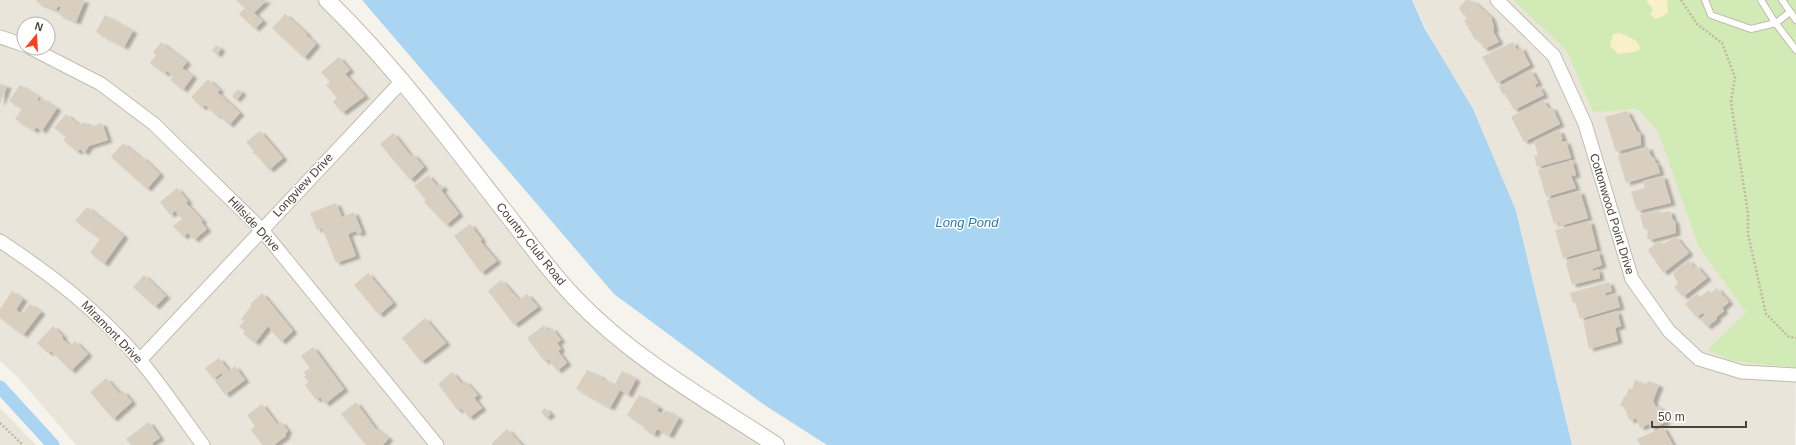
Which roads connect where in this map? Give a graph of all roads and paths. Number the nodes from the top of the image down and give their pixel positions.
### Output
1 (327, 0) edge
2 (1497, 0) edge
3 (1680, 0) edge
4 (1705, 0) edge
5 (1761, 0) edge
6 (1782, 0) edge
7 (1790, 12) junction
8 (1796, 20) edge
9 (1776, 23) junction
10 (0, 37) edge
11 (16, 42) edge
12 (1796, 50) edge
13 (47, 56) edge
14 (402, 80) junction
15 (262, 230) junction
16 (0, 241) edge
17 (1796, 338) edge
18 (140, 360) junction
19 (1796, 375) edge
20 (0, 422) edge
21 (23, 445) edge
22 (203, 445) edge
23 (437, 445) edge
24 (776, 445) edge

1 - 14 street, Country Club Road
2 - 19 street, Cottonwood Point Drive
3 - 17 path
4 - 9 lane
5 - 9 lane
6 - 7 lane
7 - 8 lane
7 - 9 lane
9 - 12 lane
10 - 11 street
13 - 15 street, Hillside Drive
14 - 15 street, Longview Drive
14 - 24 street, Country Club Road
15 - 18 street, Longview Drive
15 - 23 street, Hillside Drive
16 - 18 street, Miramont Drive
18 - 22 street, Miramont Drive
20 - 21 path

